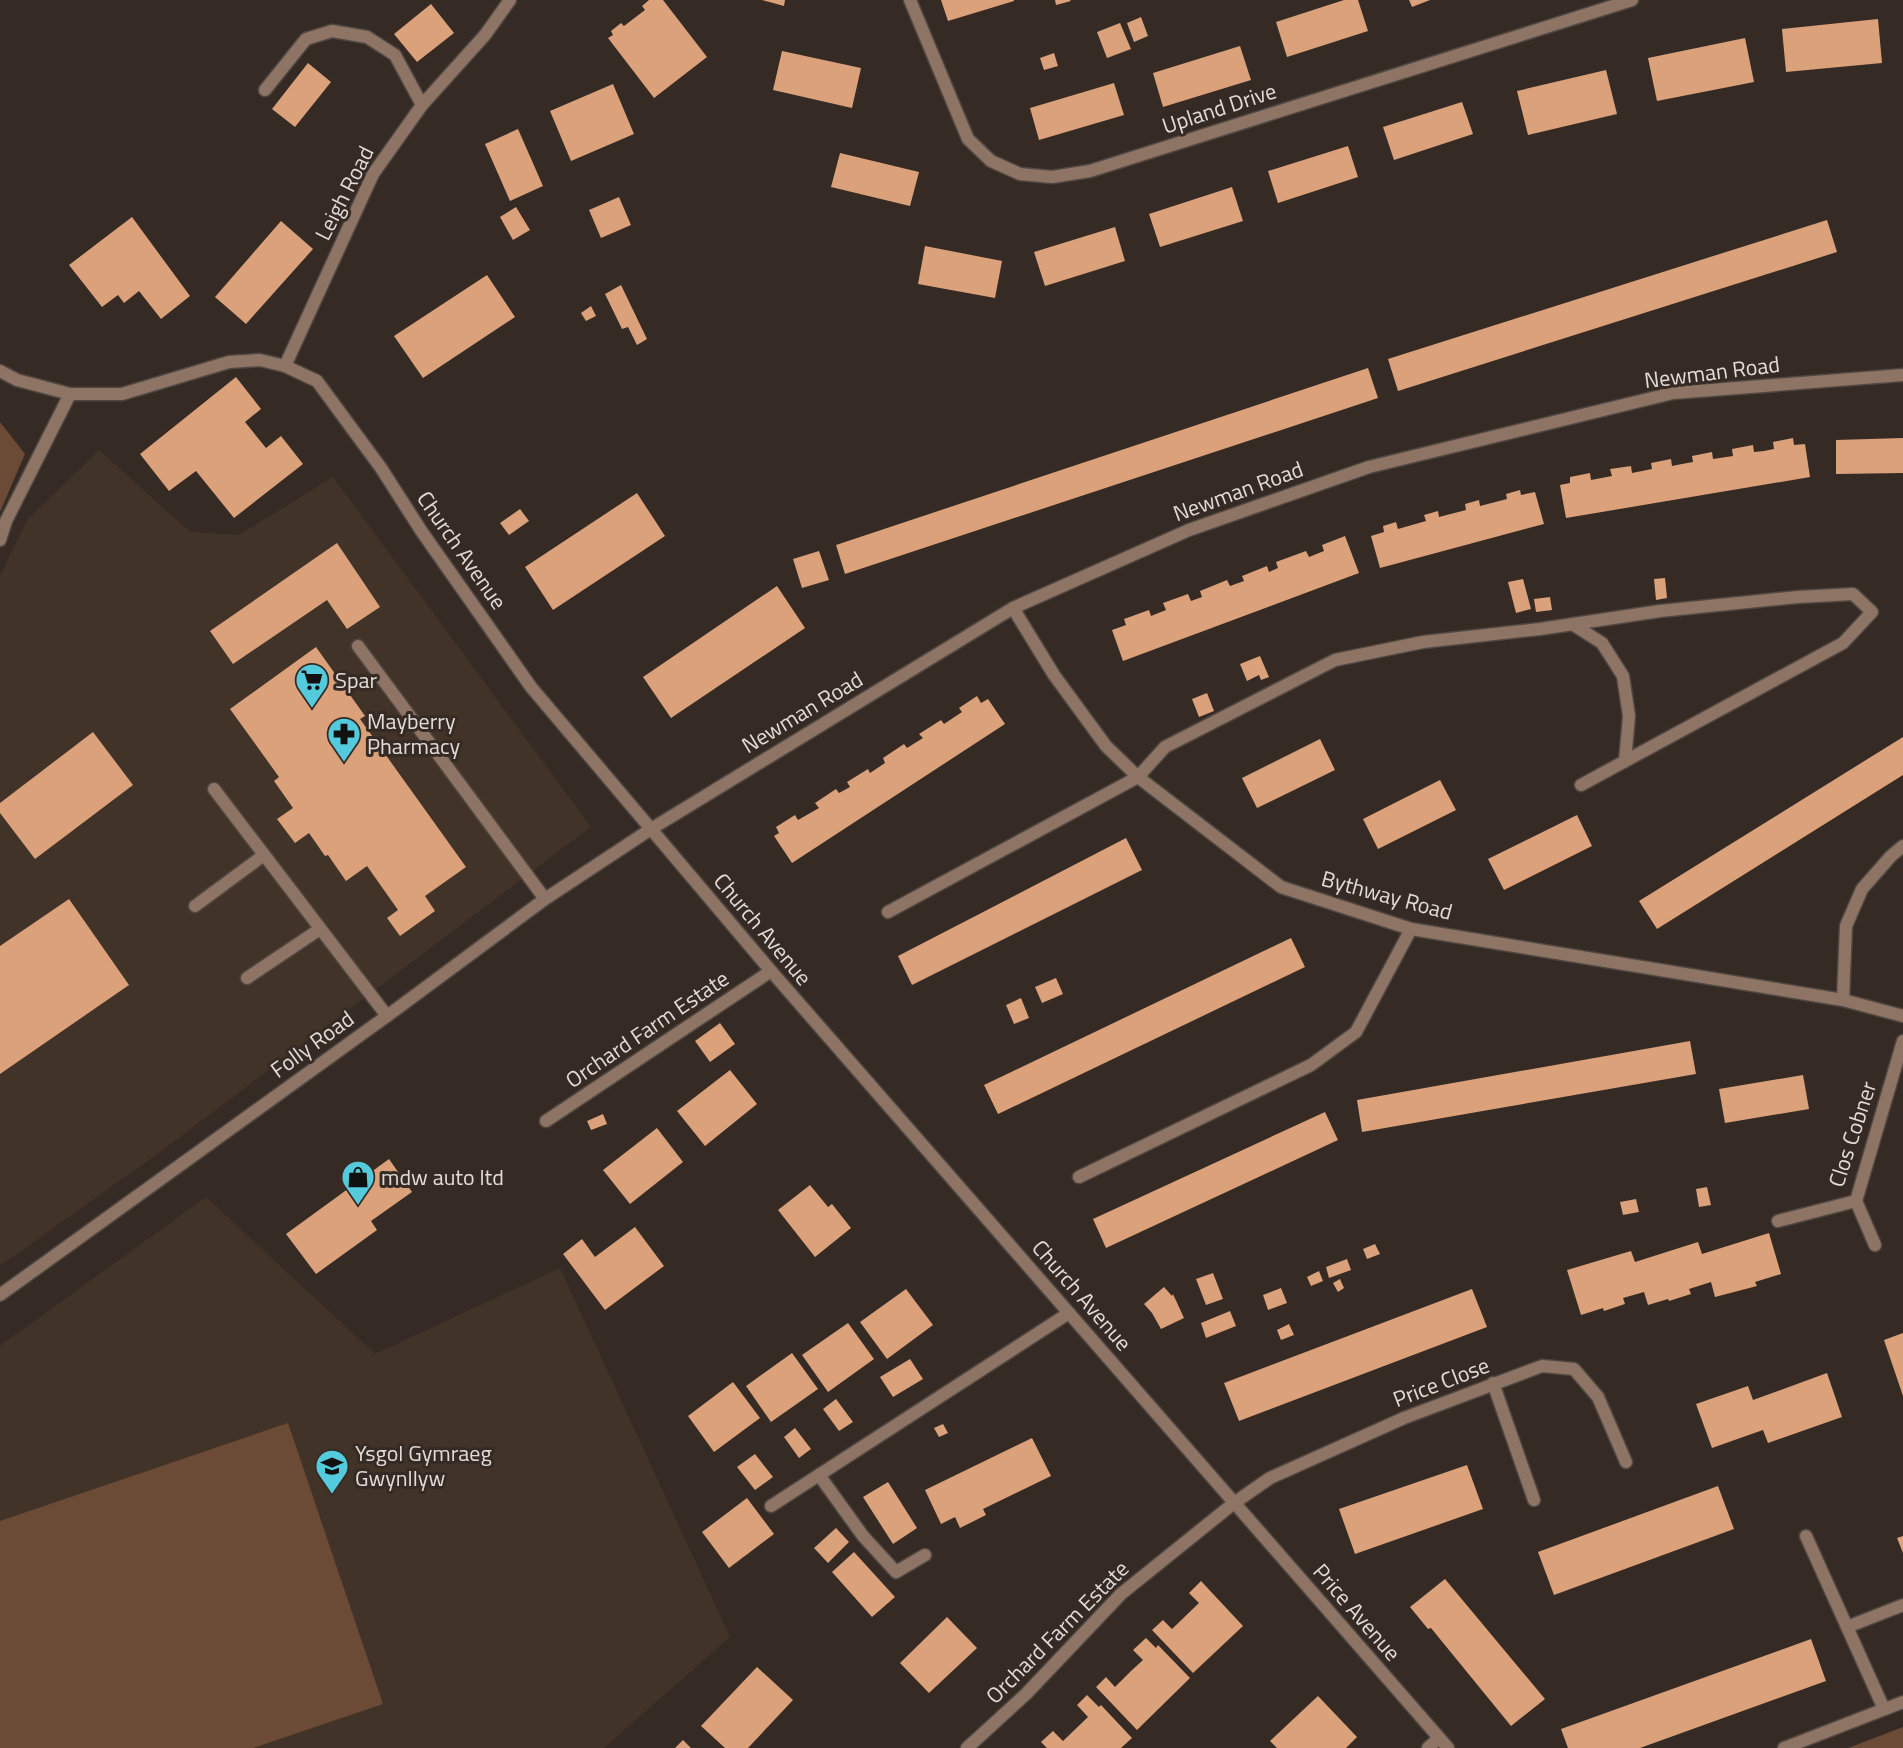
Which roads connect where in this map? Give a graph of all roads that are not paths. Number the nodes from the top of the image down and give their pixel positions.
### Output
1 (510, 0) edge
2 (910, 0) edge
3 (1632, 0) edge
4 (265, 90) dead end
5 (422, 105) junction
6 (285, 366) junction
7 (0, 371) edge
8 (1903, 375) edge
9 (70, 394) junction
10 (0, 540) edge
11 (1013, 608) junction
12 (1572, 624) junction
13 (358, 646) dead end
14 (1625, 761) junction
15 (1138, 777) junction
16 (1581, 785) dead end
17 (214, 789) dead end
18 (651, 829) junction
19 (1903, 846) edge
20 (264, 855) junction
21 (545, 899) junction
22 (195, 906) dead end
23 (888, 912) dead end
24 (320, 929) junction
25 (1411, 929) junction
26 (771, 971) junction
27 (247, 978) dead end
28 (1843, 1000) junction
29 (387, 1016) junction
30 (1903, 1016) edge
31 (1903, 1041) edge
32 (546, 1121) dead end
33 (1079, 1177) dead end
34 (1856, 1201) junction
35 (1778, 1221) dead end
36 (1875, 1245) dead end
37 (0, 1295) edge
38 (1069, 1313) junction
39 (1493, 1383) junction
40 (1626, 1462) dead end
41 (819, 1474) junction
42 (1534, 1500) dead end
43 (1234, 1503) junction
44 (771, 1506) dead end
45 (1806, 1536) dead end
46 (925, 1554) dead end
47 (1903, 1605) edge
48 (1847, 1627) junction
49 (1903, 1702) edge
50 (1884, 1709) junction
51 (1439, 1738) junction
52 (967, 1748) edge
53 (1428, 1748) edge
54 (1448, 1748) edge
55 (1784, 1748) edge

1 - 5 street, Leigh Road
2 - 3 street, Upland Drive
4 - 5 street
5 - 6 street, Leigh Road
6 - 9 street, Church Avenue
6 - 18 street, Church Avenue
7 - 9 street, Church Avenue
8 - 11 street, Newman Road
9 - 10 street
11 - 15 street, Bythway Road
11 - 18 street, Newman Road
12 - 14 street
12 - 14 street
12 - 15 street
13 - 21 street
14 - 16 street
15 - 23 street
15 - 25 street, Bythway Road
17 - 20 street
18 - 21 street, Folly Road
18 - 26 street, Church Avenue
19 - 28 street
20 - 22 street
20 - 24 street
21 - 29 street, Folly Road
24 - 27 street
24 - 29 street
25 - 28 street, Bythway Road
25 - 33 street
26 - 32 street, Orchard Farm Estate
26 - 38 street, Church Avenue
28 - 30 street, Bythway Road
29 - 37 street, Folly Road
31 - 34 street, Clos Cobner
34 - 35 street, Clos Cobner
34 - 36 street
38 - 41 street
38 - 43 street, Church Avenue
39 - 40 street, Price Close
39 - 42 street
39 - 43 street, Price Close
41 - 44 street
41 - 46 street
43 - 51 street, Price Avenue
43 - 52 street, Orchard Farm Estate
45 - 48 street
47 - 48 street
48 - 50 street
49 - 50 street
50 - 55 street
51 - 53 street
51 - 54 street, Price Avenue

